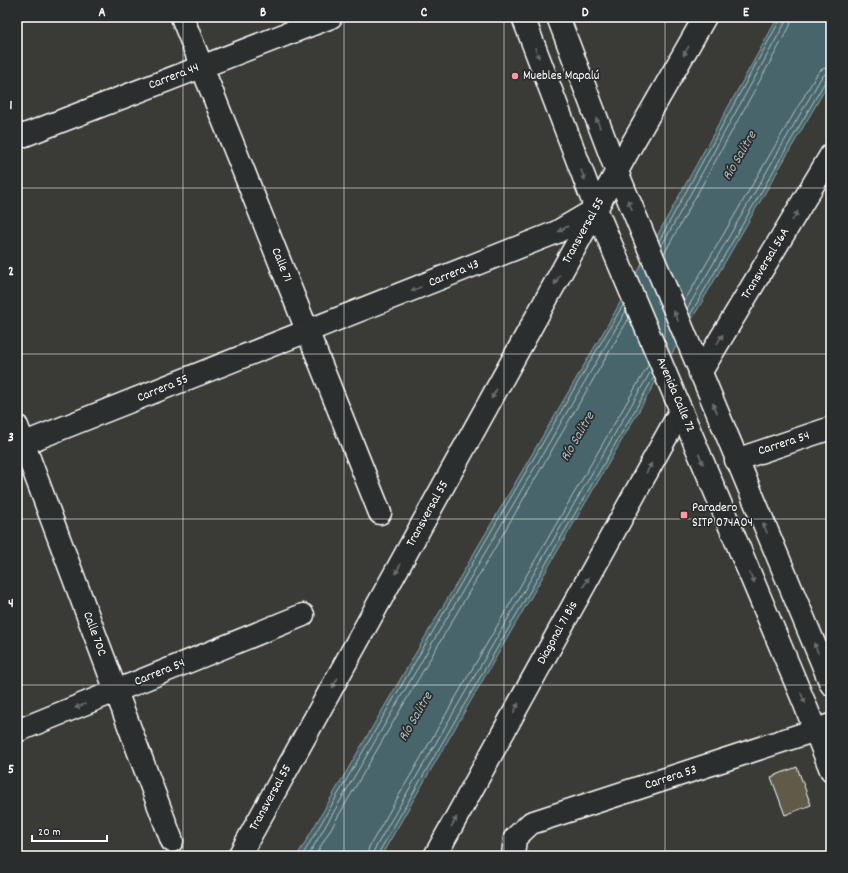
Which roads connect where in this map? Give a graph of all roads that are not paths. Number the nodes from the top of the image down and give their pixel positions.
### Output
1 (182, 17) edge
2 (331, 17) edge
3 (523, 17) edge
4 (558, 17) edge
5 (705, 17) edge
6 (201, 66) junction
7 (17, 138) edge
8 (831, 155) edge
9 (617, 172) junction
10 (596, 210) junction
11 (308, 332) junction
12 (700, 373) junction
13 (681, 410) junction
14 (831, 428) edge
15 (19, 439) edge
16 (736, 460) junction
17 (380, 513) dead end
18 (303, 615) dead end
19 (831, 684) edge
20 (116, 691) junction
21 (823, 727) edge
22 (17, 731) edge
23 (831, 770) edge
24 (172, 841) dead end
25 (514, 847) edge
26 (239, 856) edge
27 (435, 856) edge

1 - 6 street, Calle 71
2 - 6 street, Carrera 44
3 -> 10 street, Avenida Calle 72
9 -> 4 street
5 -> 9 street
6 - 7 street, Carrera 44
6 - 11 street, Calle 71
12 -> 8 street, Transversal 56A
9 - 10 street, Transversal 55
12 -> 9 street
10 -> 11 street, Carrera 43
10 - 13 street, Avenida Calle 72
10 -> 26 street, Transversal 55
11 - 15 street, Carrera 55
11 - 17 street, Calle 71
16 -> 12 street
13 -> 21 street, Avenida Calle 72
27 -> 13 street, Diagonal 71 Bis
14 - 16 street, Carrera 54
15 - 20 street, Calle 70C
19 -> 16 street
18 - 20 street, Carrera 54
20 -> 22 street, Carrera 54
20 - 24 street, Calle 70C
21 - 23 street, Avenida Calle 72
21 - 25 street, Carrera 53

